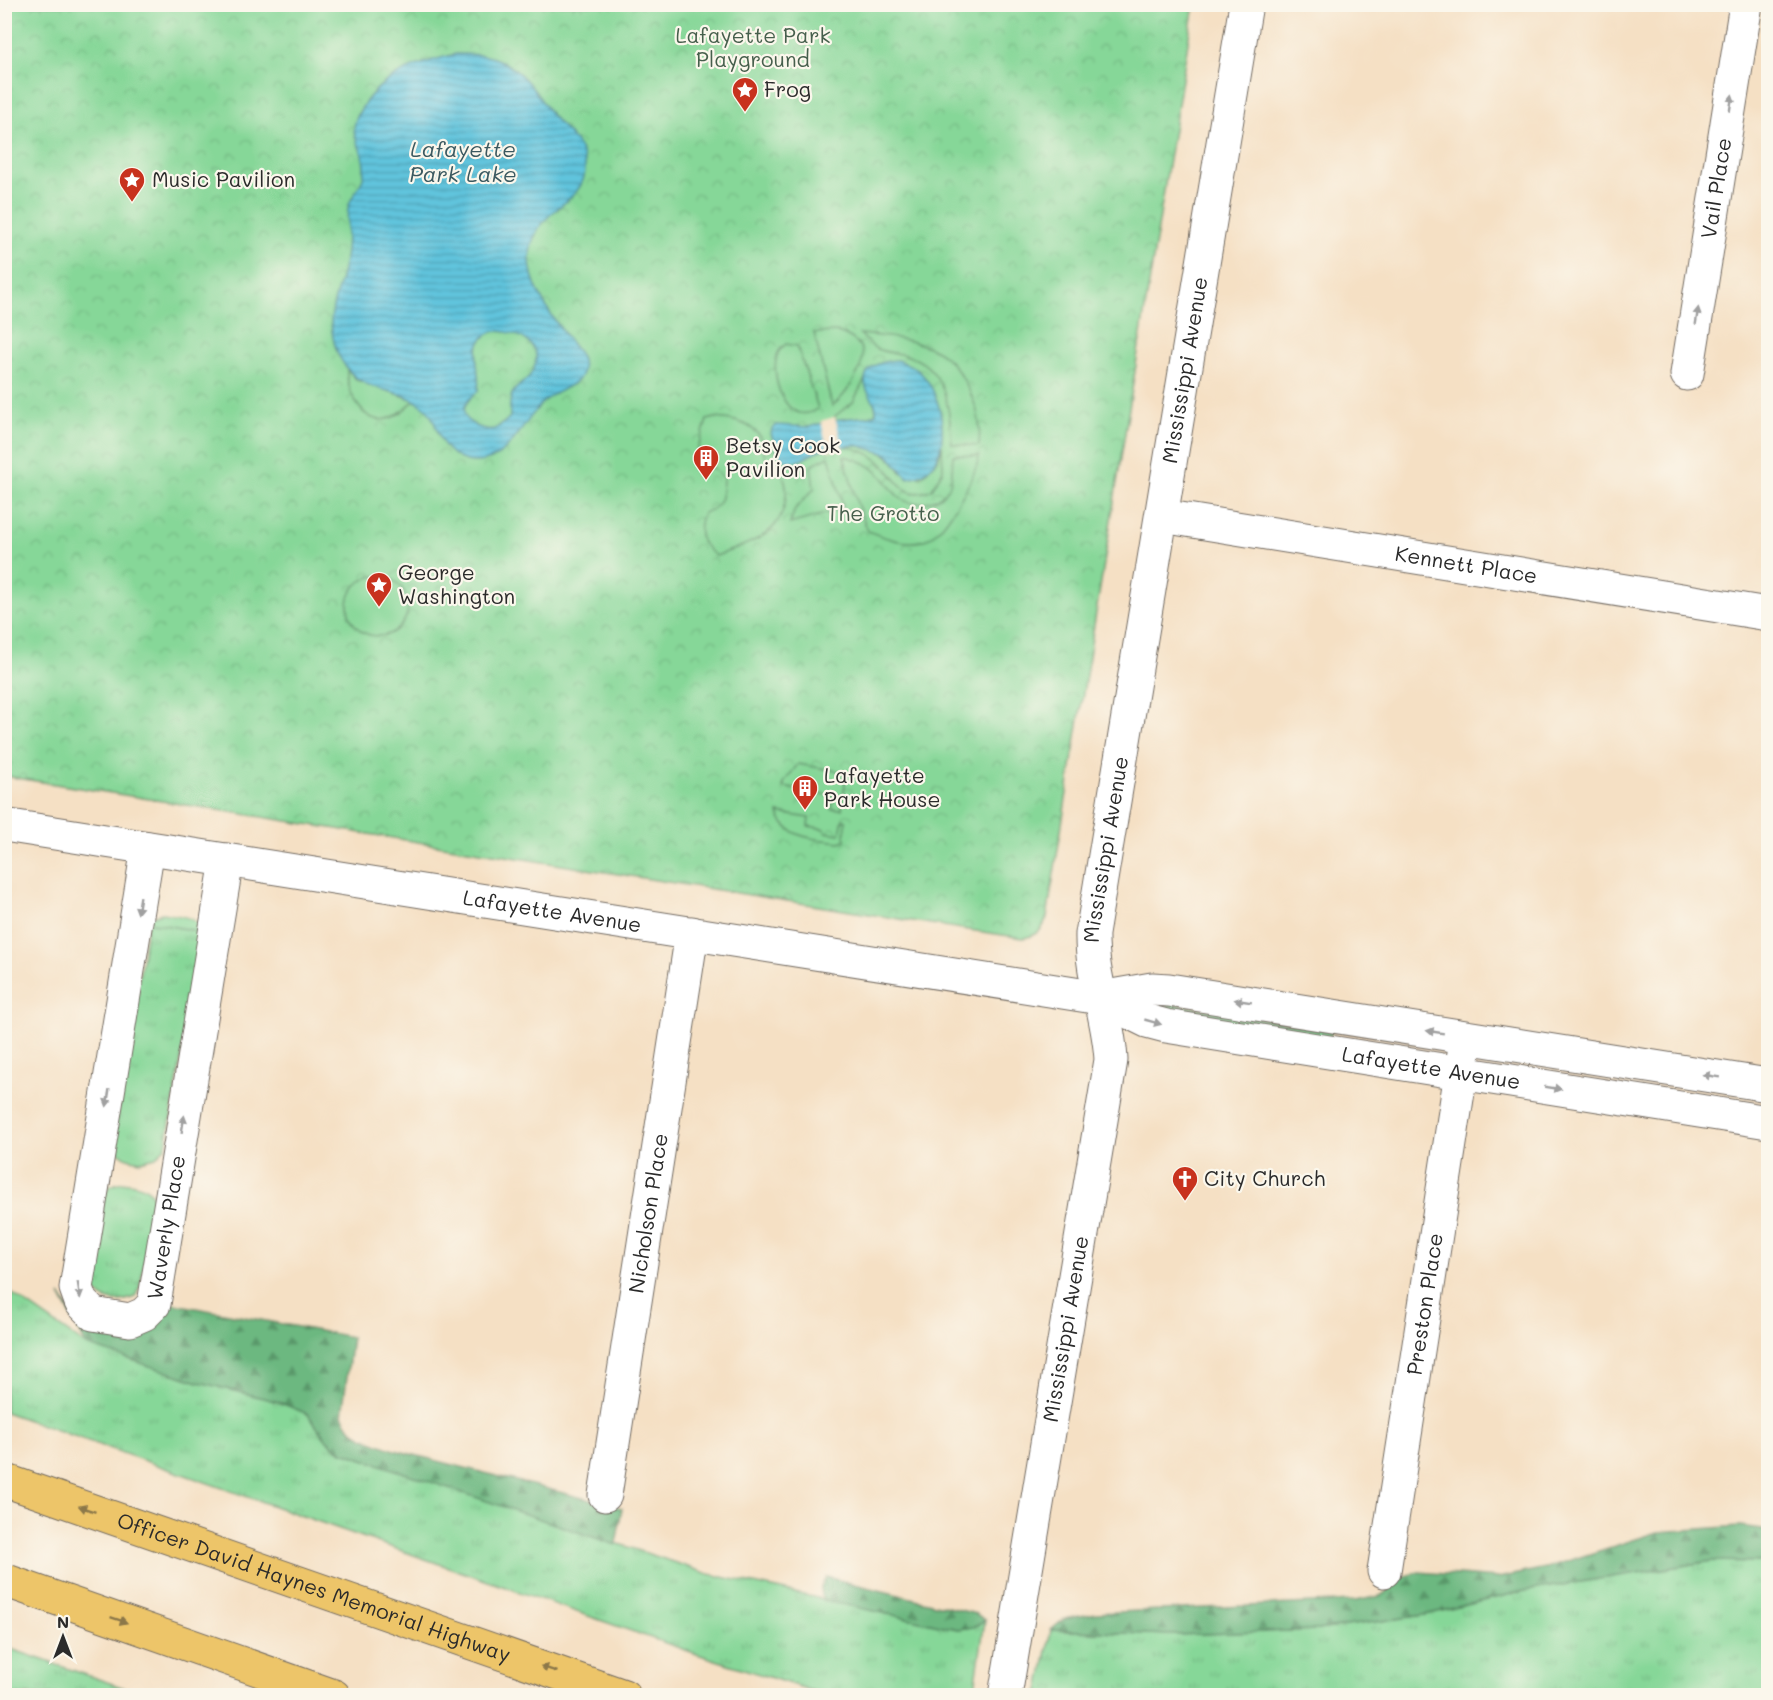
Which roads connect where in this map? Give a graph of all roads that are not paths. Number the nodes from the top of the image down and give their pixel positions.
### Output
1 (1246, 4) edge
2 (1746, 4) edge
3 (1688, 374) dead end
4 (1162, 516) junction
5 (1768, 614) edge
6 (4, 825) edge
7 (148, 848) junction
8 (226, 860) junction
9 (692, 933) junction
10 (1100, 998) junction
11 (1466, 1037) junction
12 (1461, 1073) junction
13 (1768, 1085) edge
14 (1768, 1122) edge
15 (4, 1480) edge
16 (605, 1495) dead end
17 (1384, 1571) dead end
18 (4, 1580) edge
19 (1007, 1684) edge
20 (334, 1695) edge
21 (624, 1695) edge

1 - 4 street, Mississippi Avenue
3 -> 2 street, Vail Place
4 - 5 street, Kennett Place
4 - 10 street, Mississippi Avenue
6 - 7 street, Lafayette Avenue
7 - 8 street, Lafayette Avenue
7 -> 8 street, Waverly Place
8 - 9 street, Lafayette Avenue
9 - 10 street, Lafayette Avenue
9 - 16 street, Nicholson Place
11 -> 10 street, Lafayette Avenue
10 -> 12 street, Lafayette Avenue
10 - 19 street, Mississippi Avenue
11 - 12 street, Preston Place
13 -> 11 street, Lafayette Avenue
12 -> 14 street, Lafayette Avenue
12 - 17 street, Preston Place
21 -> 15 highway, Officer David Haynes Memorial Highway
18 -> 20 highway

